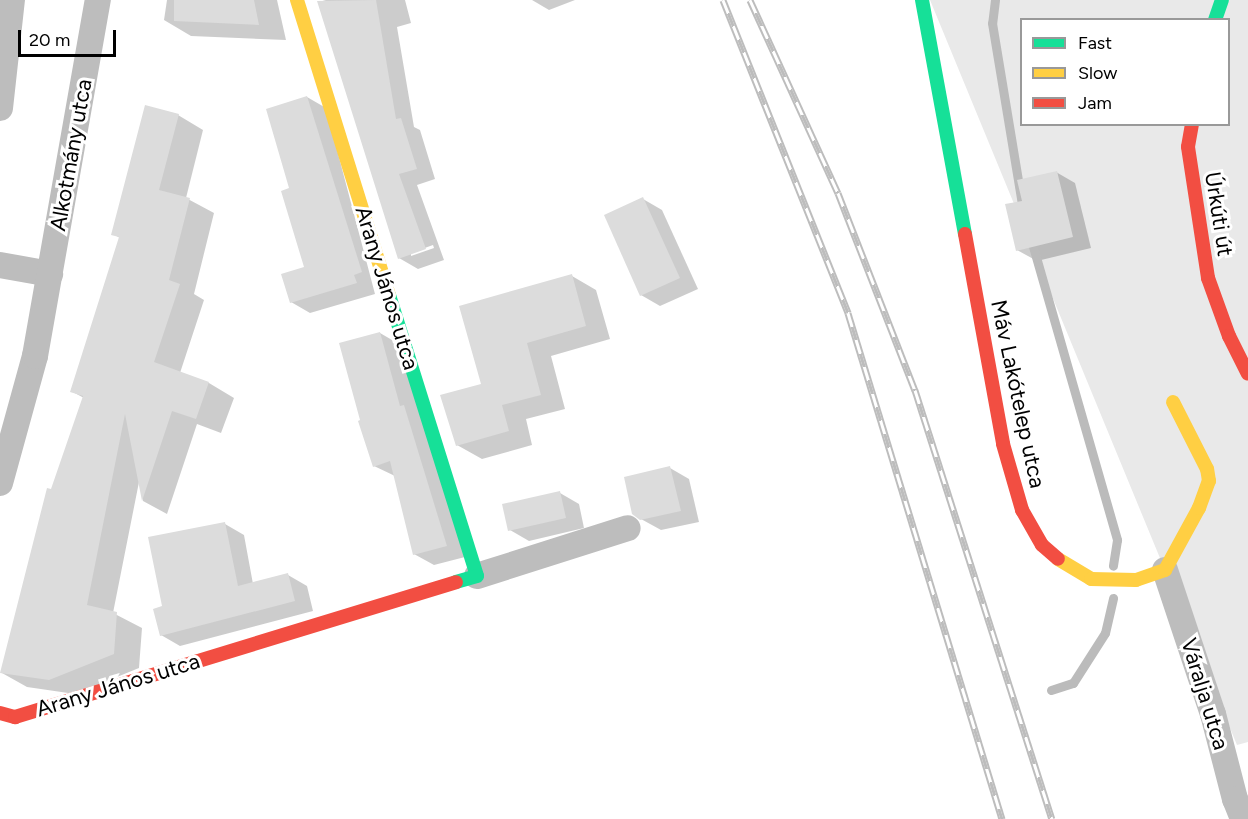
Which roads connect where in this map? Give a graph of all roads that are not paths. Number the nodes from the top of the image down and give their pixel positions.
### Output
1 (12, 0) edge
2 (98, 0) edge
3 (297, 0) edge
4 (921, 0) edge
5 (1222, 0) edge
6 (1216, 18) edge
7 (0, 108) edge
8 (1192, 126) edge
9 (0, 265) edge
10 (50, 274) junction
11 (1248, 374) edge
12 (1173, 402) dead end
13 (0, 483) edge
14 (628, 528) dead end
15 (1165, 570) junction
16 (477, 576) junction
17 (0, 713) edge
18 (1243, 819) edge

1 - 7 street
2 - 10 street, Alkotmány utca
3 - 16 street, Arany János utca
4 - 15 street, Máv Lakótelep utca
5 - 6 street
8 - 11 street, Úrkúti út
9 - 10 street
10 - 13 street, Alkotmány utca
12 - 15 street
14 - 16 street, Arany János utca
15 - 18 street, Váralja utca
16 - 17 street, Arany János utca

